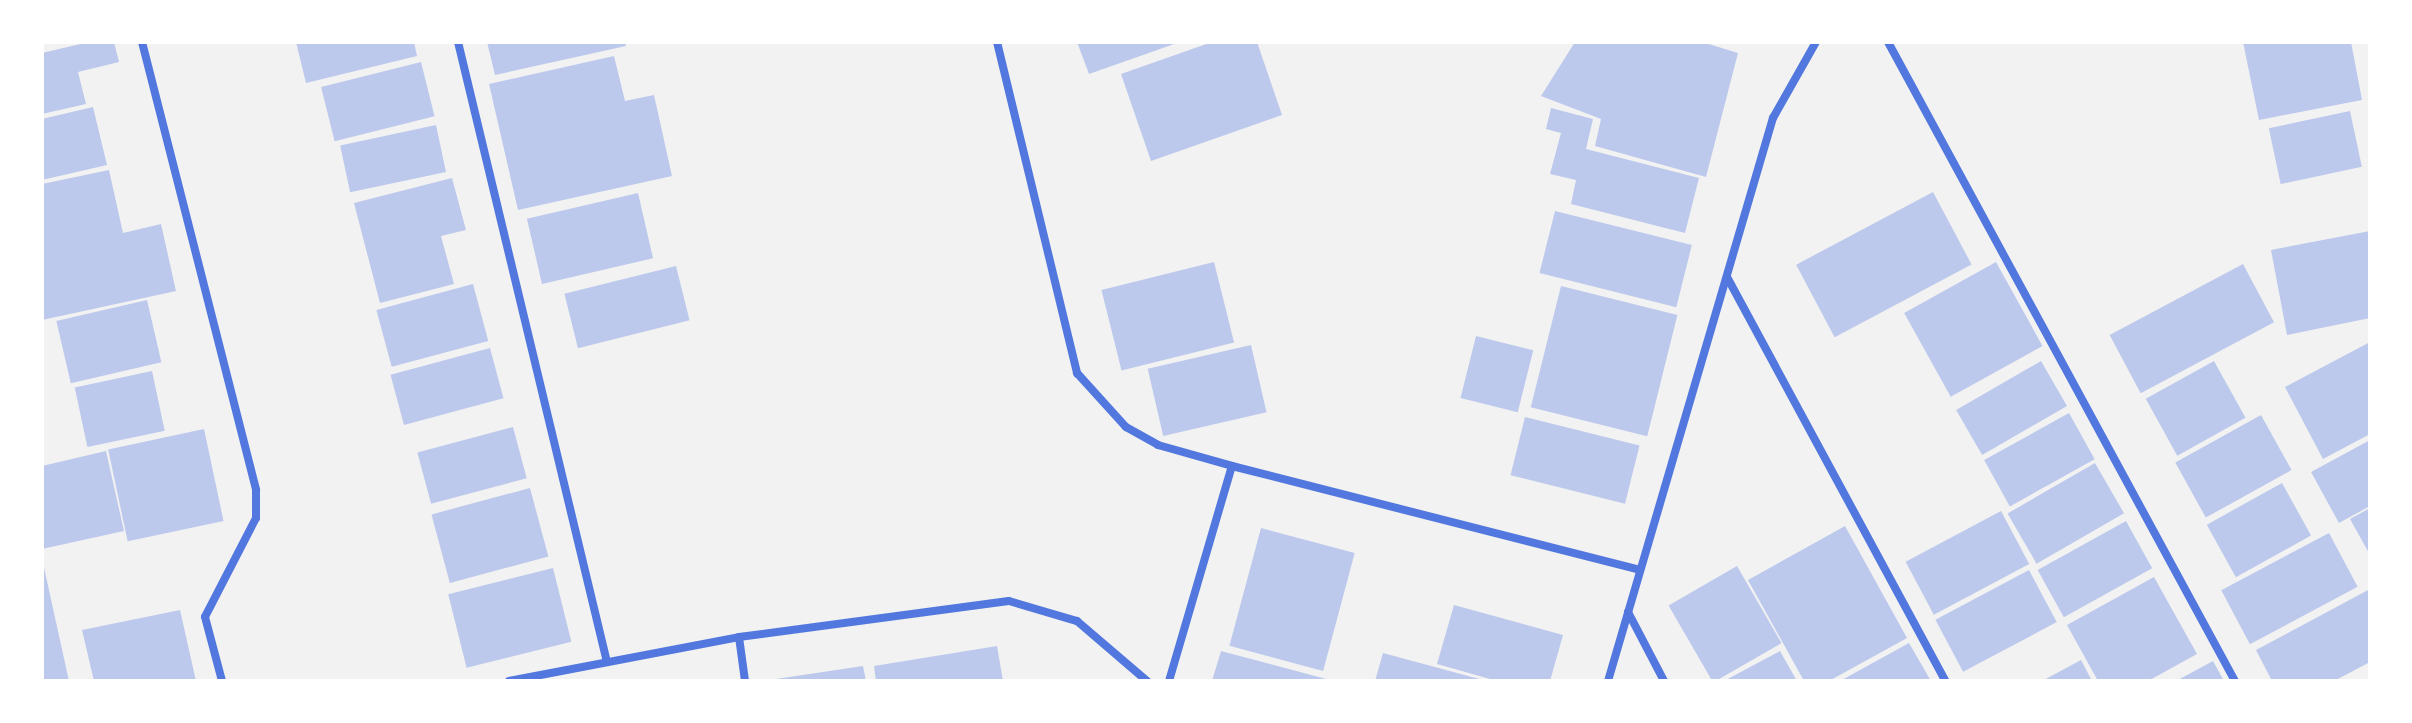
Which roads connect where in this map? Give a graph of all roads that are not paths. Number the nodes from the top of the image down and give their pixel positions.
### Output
1 (142, 42) edge
2 (458, 42) edge
3 (997, 42) edge
4 (1816, 42) edge
5 (1888, 42) edge
6 (1726, 277) junction
7 (1232, 466) junction
8 (1637, 569) junction
9 (1628, 612) junction
10 (739, 637) junction
11 (606, 658) junction
12 (222, 681) edge
13 (509, 681) edge
14 (745, 681) edge
15 (1147, 681) edge
16 (1169, 681) edge
17 (1608, 681) edge
18 (1664, 681) edge
19 (1945, 681) edge
20 (2235, 681) edge

1 - 12 street
2 - 11 street
3 - 7 street
4 - 6 street
5 - 20 street
6 - 8 street
6 - 19 street
7 - 8 street
7 - 16 street
8 - 9 street
9 - 17 street
9 - 18 street
10 - 11 street
10 - 14 street
10 - 15 street
11 - 13 street

